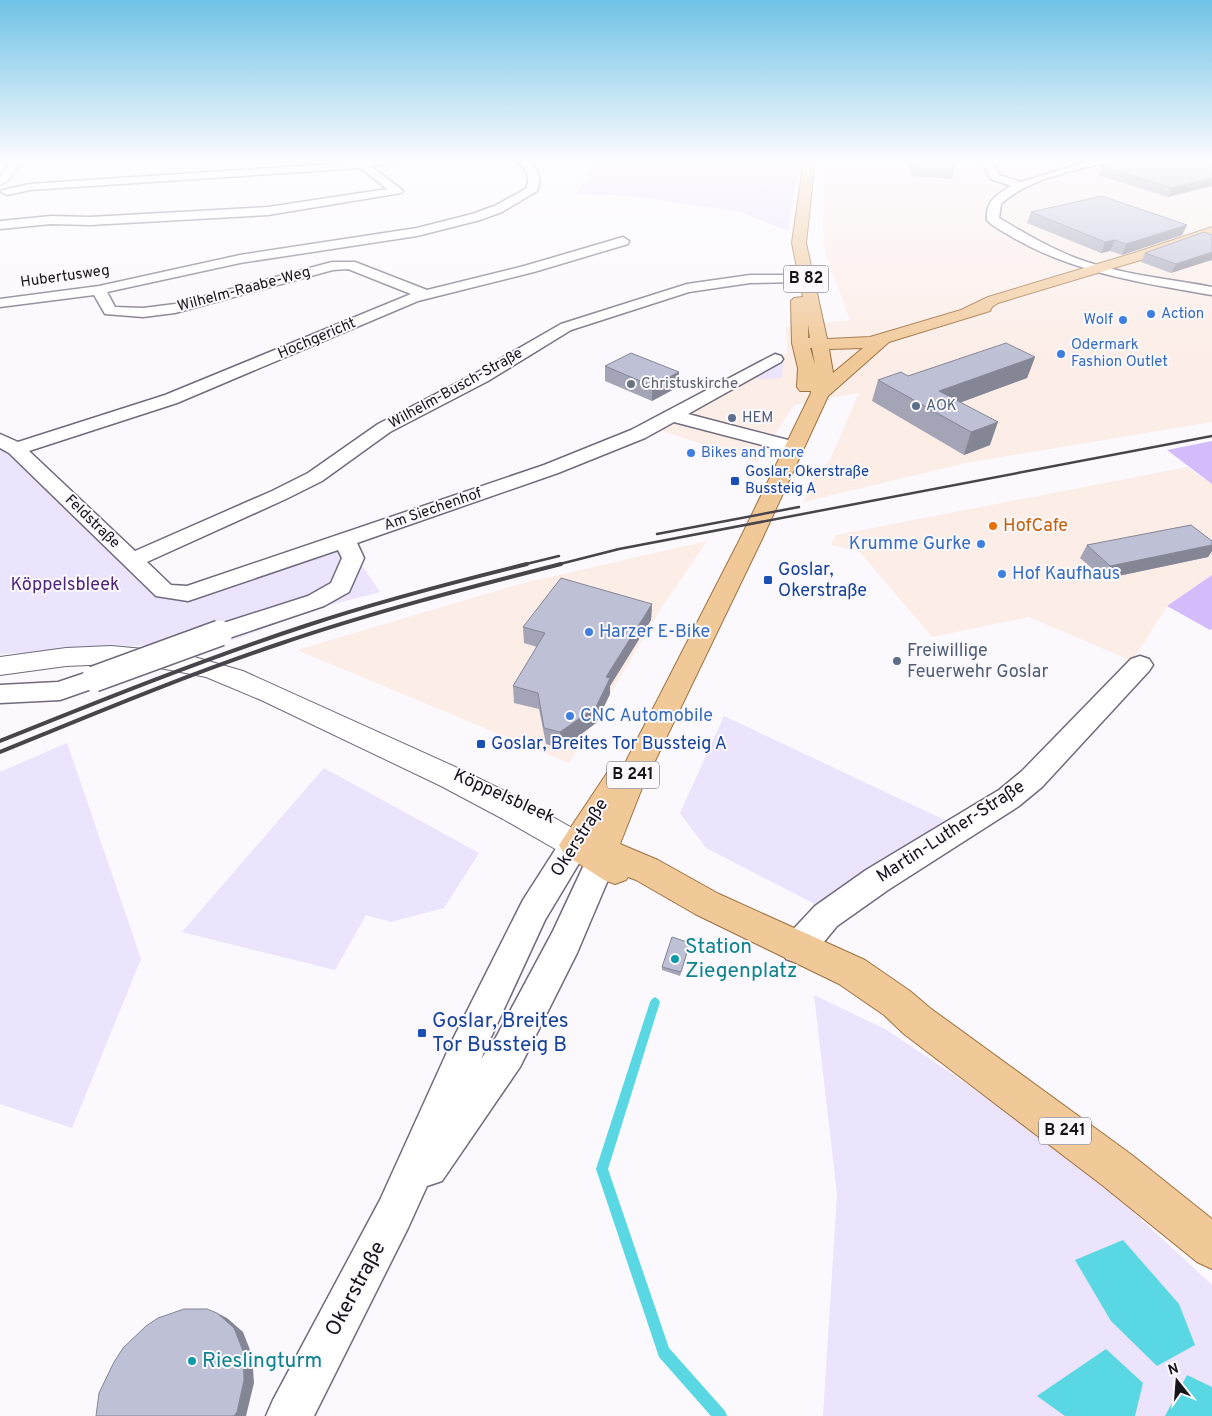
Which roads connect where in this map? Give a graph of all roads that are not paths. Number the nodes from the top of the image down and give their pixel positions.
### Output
1 (444, 225) edge
2 (796, 225) edge
3 (801, 225) edge
4 (1000, 225) edge
5 (1212, 231) edge
6 (623, 241) dead end
7 (1097, 269) junction
8 (800, 279) junction
9 (99, 290) junction
10 (1212, 291) edge
11 (426, 295) junction
12 (0, 303) edge
13 (884, 338) junction
14 (819, 341) junction
15 (800, 345) junction
16 (774, 359) dead end
17 (820, 393) junction
18 (674, 416) junction
19 (8, 445) edge
20 (779, 465) junction
21 (345, 540) junction
22 (132, 560) junction
23 (188, 594) joint
24 (1140, 665) dead end
25 (0, 666) edge
26 (0, 694) edge
27 (590, 848) junction
28 (798, 948) junction
29 (394, 1214) junction
30 (1212, 1247) edge
31 (289, 1416) edge

1 - 9 street, Hubertusweg
2 - 8 main road, B 82
3 - 14 main road, B 82
4 - 7 street
5 - 7 main road
6 - 11 street, Hochgericht
7 - 10 street
7 - 13 main road, B 82
8 - 15 main road, B 82
8 - 22 street, Wilhelm-Busch-Straße
9 - 11 street, Wilhelm-Raabe-Weg
9 - 12 street, Hubertusweg
11 - 19 street, Hochgericht
13 - 14 main road, B 82
13 - 17 main road, B 82
14 - 15 main road, B 82
14 - 17 main road, B 82
15 - 20 main road, Okerstraße / B 82
16 - 18 street, Am Siechenhof
17 - 20 main road, Okerstraße / B 82
18 - 20 street
18 - 21 street, Am Siechenhof
19 - 22 street, Feldstraße
20 - 27 main road, Okerstraße / B 241
21 - 23 street, Am Siechenhof
21 - 26 street, bridge
22 - 23 street, Feldstraße
24 - 28 street, Martin-Luther-Straße
25 - 27 street, Köppelsbleek
27 - 28 main road, B 241
27 - 29 street, Okerstraße
27 - 29 street, Okerstraße
28 - 30 main road, B 241
29 - 31 street, Okerstraße

